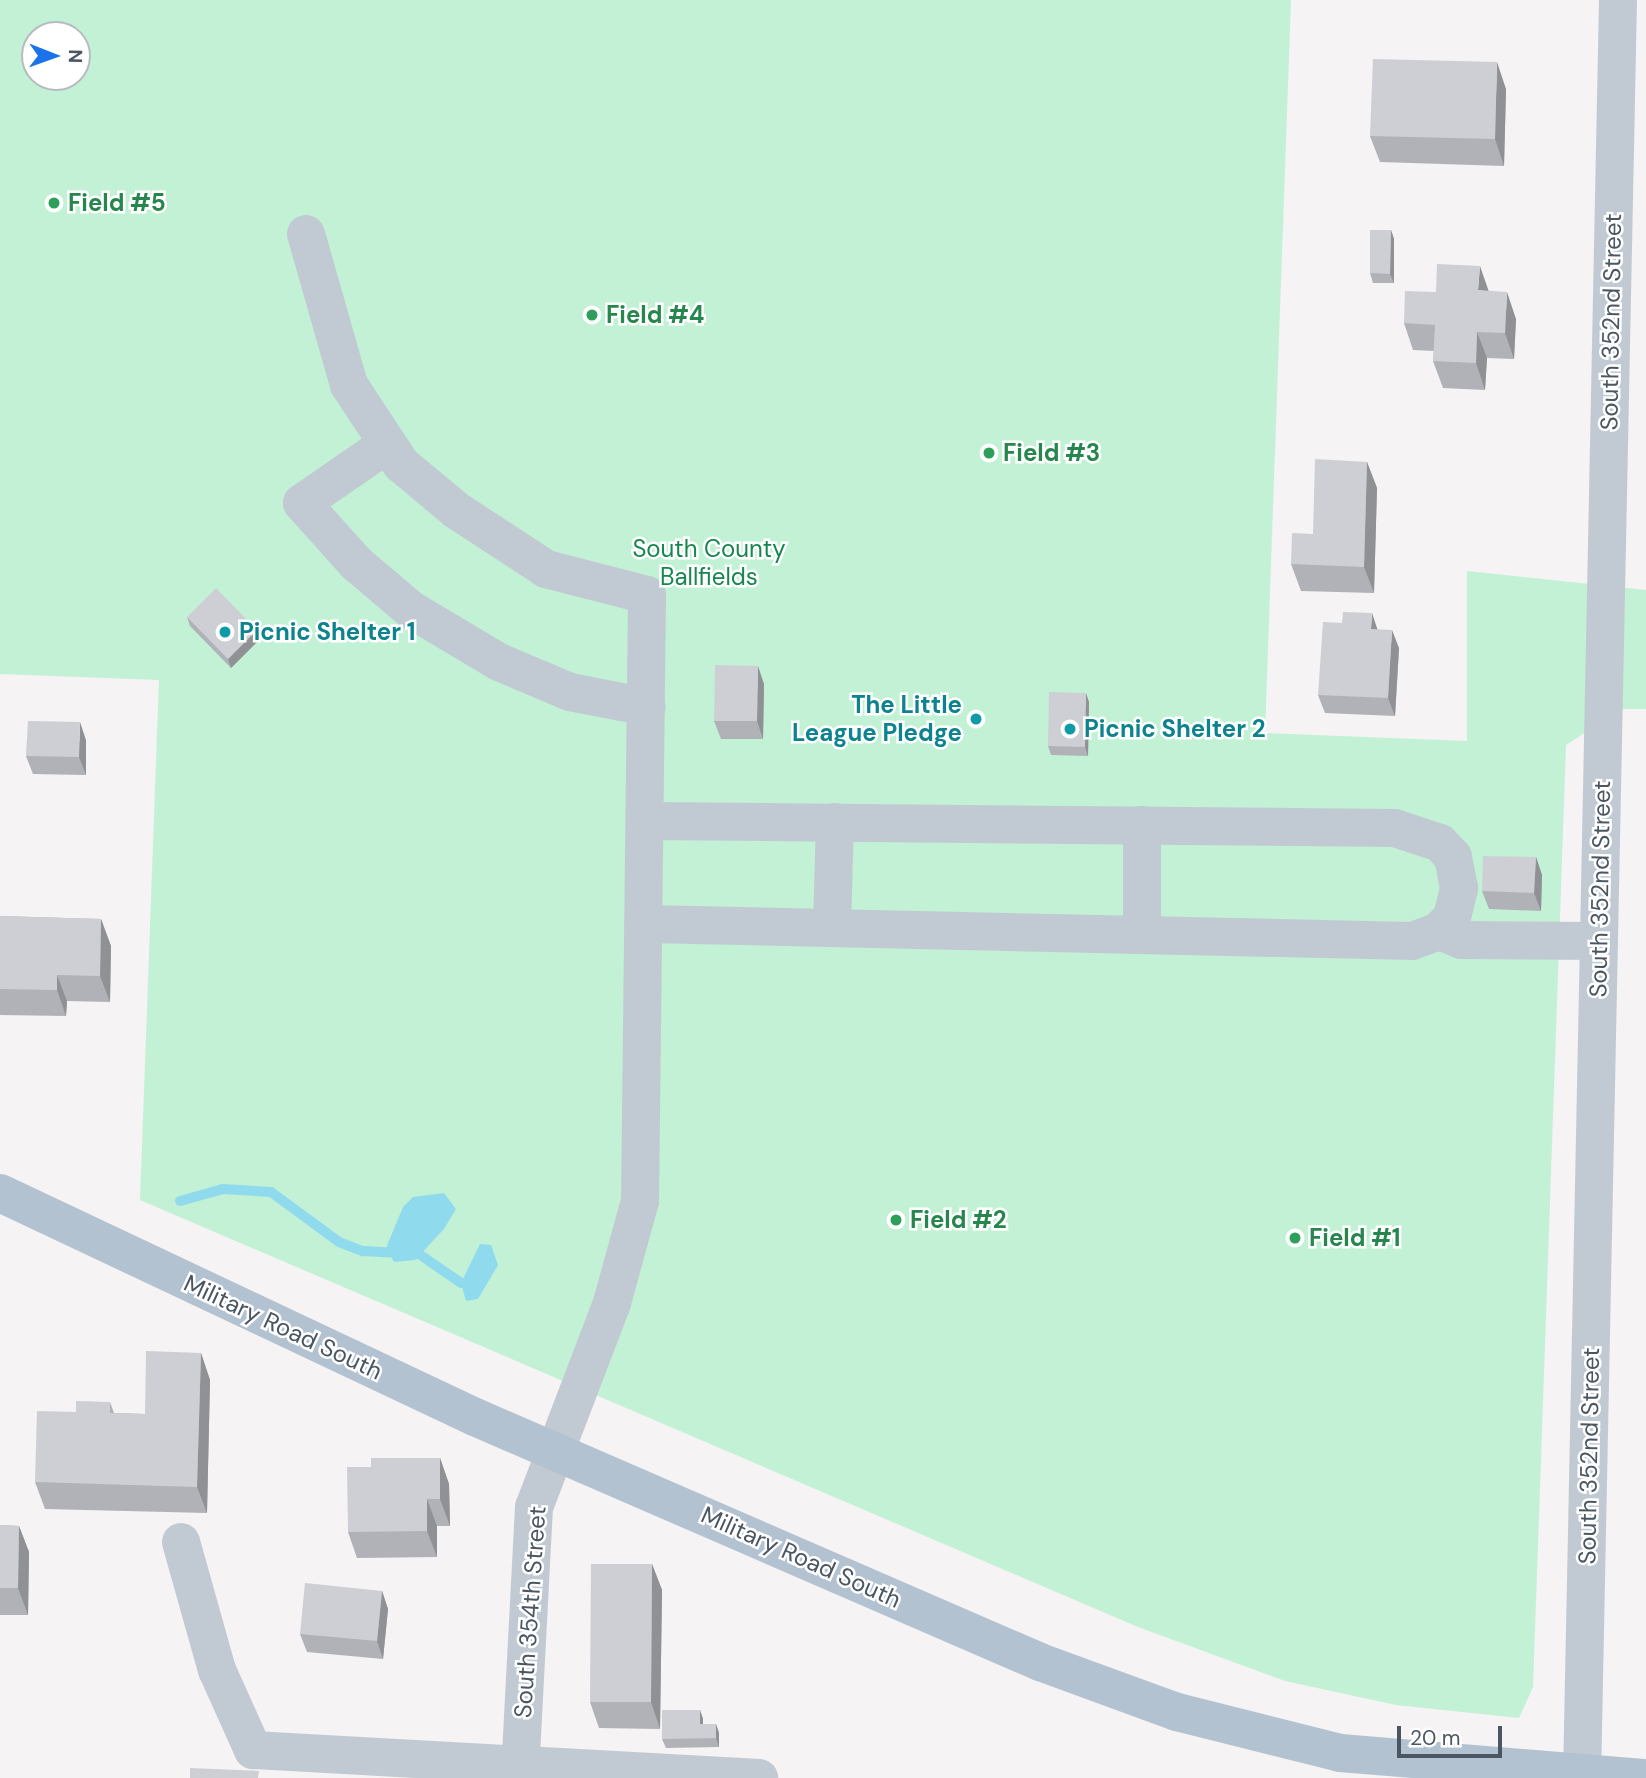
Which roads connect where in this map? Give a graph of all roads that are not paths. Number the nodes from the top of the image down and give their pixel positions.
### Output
1 (1618, 0) edge
2 (306, 234) dead end
3 (386, 445) junction
4 (647, 707) junction
5 (646, 821) junction
6 (835, 822) junction
7 (1142, 825) junction
8 (646, 924) junction
9 (832, 928) junction
10 (1439, 931) junction
11 (1142, 935) junction
12 (1599, 941) junction
13 (0, 1193) edge
14 (554, 1449) junction
15 (181, 1542) dead end
16 (520, 1769) edge
17 (1582, 1777) edge
18 (759, 1778) edge
19 (1643, 1778) edge

1 - 12 street, South 352nd Street
2 - 3 street
3 - 4 street, South 354th Street
3 - 4 street
4 - 5 street, South 354th Street
5 - 6 street
5 - 8 street, South 354th Street
6 - 7 street
6 - 9 street
7 - 10 street
7 - 11 street
8 - 9 street
8 - 14 street, South 354th Street
9 - 11 street
10 - 11 street
10 - 12 street
12 - 17 street, South 352nd Street
13 - 14 main road, Military Road South
14 - 16 street, South 354th Street
14 - 17 main road, Military Road South
15 - 16 street
16 - 18 street
17 - 19 main road, Military Road South

